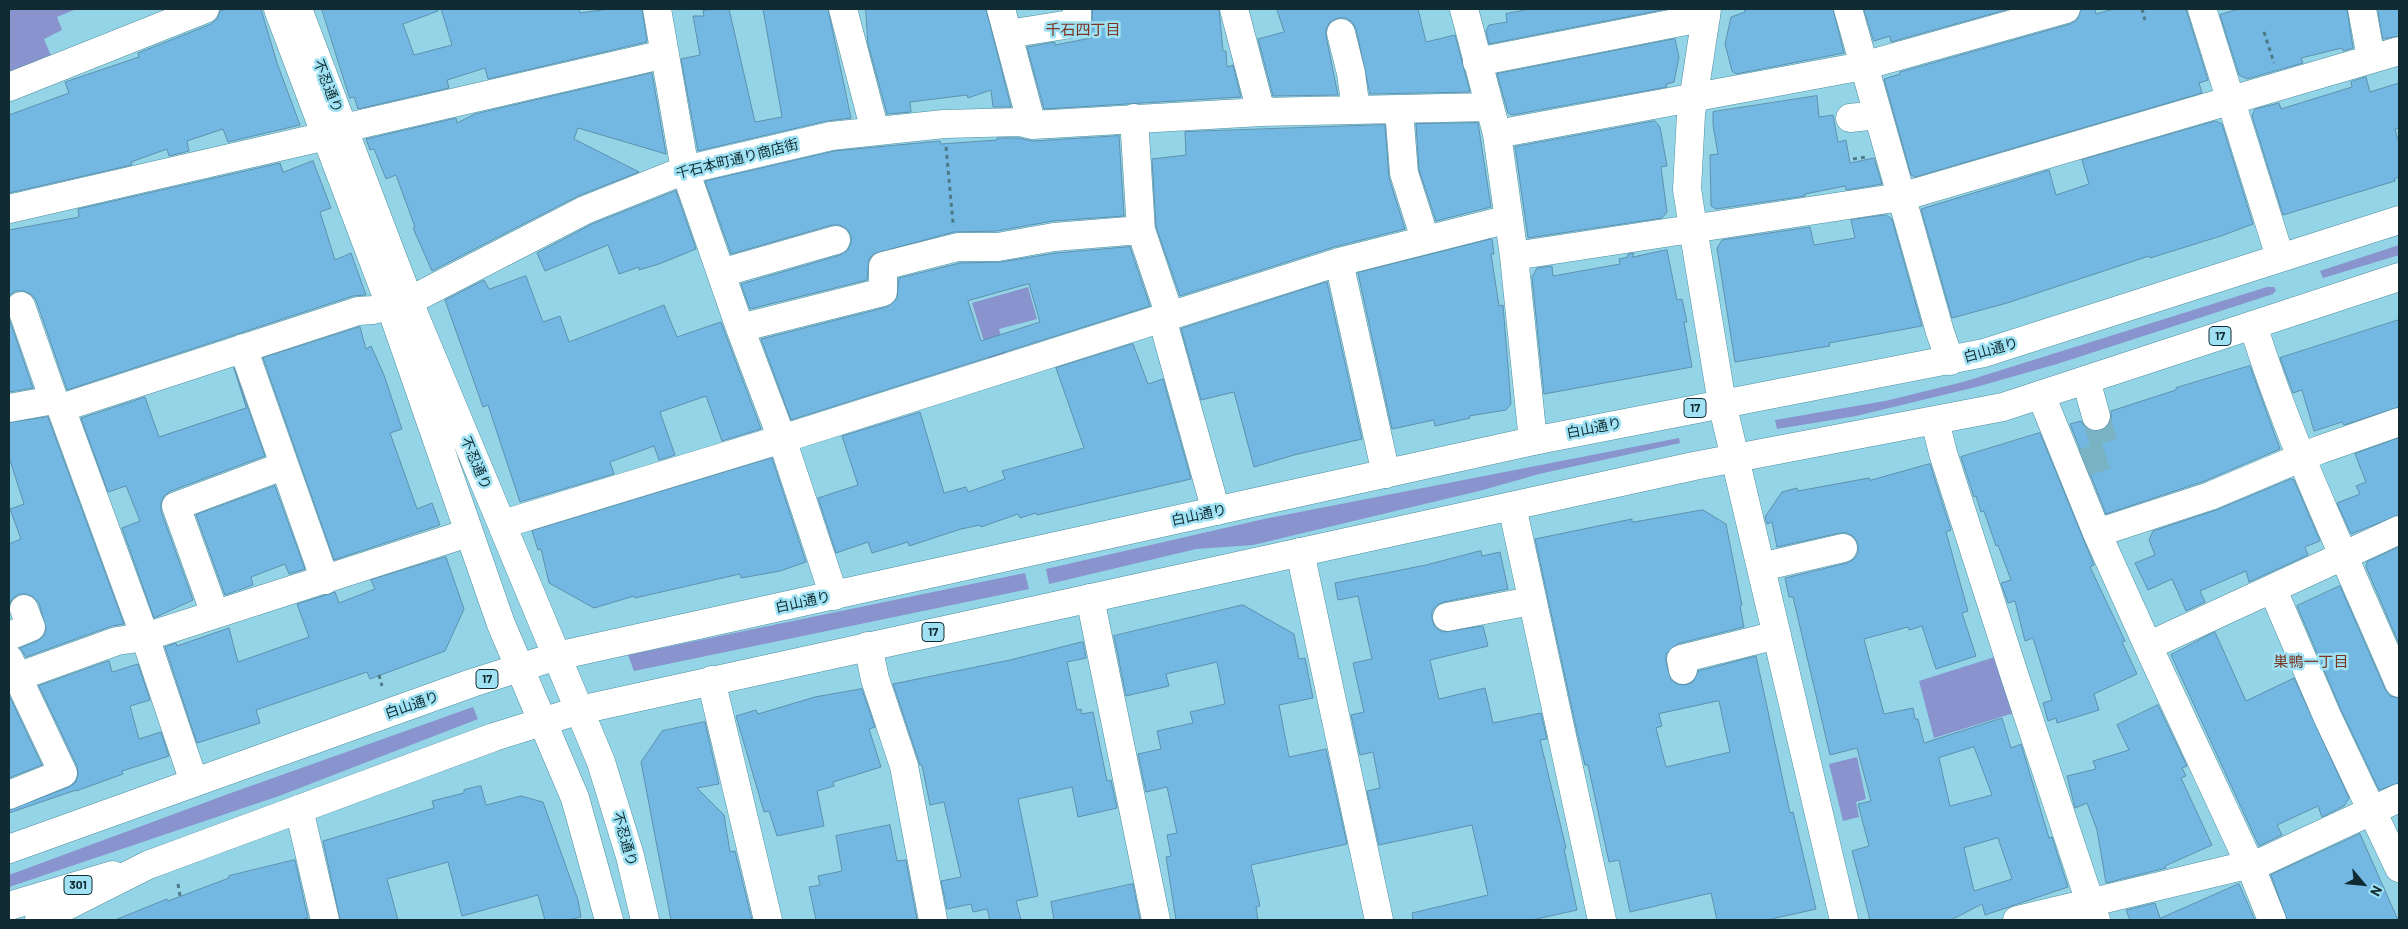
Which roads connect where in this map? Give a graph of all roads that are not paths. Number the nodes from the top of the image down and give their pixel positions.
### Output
1 (205, 9) edge
2 (278, 9) edge
3 (298, 9) edge
4 (657, 9) edge
5 (842, 9) edge
6 (1077, 9) edge
7 (1234, 9) edge
8 (1848, 9) edge
9 (2066, 9) edge
10 (2202, 9) edge
11 (2362, 9) edge
12 (1469, 10) edge
13 (1706, 13) edge
14 (1004, 21) edge
15 (1341, 33) dead end
16 (2399, 51) edge
17 (665, 54) junction
18 (2371, 58) junction
19 (1477, 62) junction
20 (1863, 66) junction
21 (9, 87) edge
22 (1692, 97) junction
23 (2230, 100) junction
24 (1489, 107) junction
25 (1356, 110) junction
26 (1399, 110) junction
27 (1261, 112) junction
28 (1878, 115) junction
29 (1134, 118) junction
30 (1850, 118) dead end
31 (1032, 125) junction
32 (875, 131) junction
33 (335, 132) junction
34 (1497, 134) junction
35 (685, 170) junction
36 (1901, 197) junction
37 (9, 209) edge
38 (1509, 219) junction
39 (2399, 220) edge
40 (1693, 228) junction
41 (1141, 230) junction
42 (1425, 239) junction
43 (836, 240) dead end
44 (1514, 256) junction
45 (2280, 257) junction
46 (1339, 262) junction
47 (722, 272) junction
48 (2399, 277) edge
49 (399, 303) junction
50 (21, 306) dead end
51 (1166, 317) junction
52 (2253, 325) junction
53 (740, 328) junction
54 (243, 348) junction
55 (1950, 361) junction
56 (2086, 380) junction
57 (2041, 395) junction
58 (1722, 403) junction
59 (57, 404) junction
60 (9, 408) edge
61 (2096, 416) tunnel mouth
62 (1935, 421) junction
63 (2399, 422) edge
64 (782, 438) junction
65 (1533, 440) junction
66 (2302, 457) junction
67 (1735, 458) junction
68 (284, 466) junction
69 (1386, 474) junction
70 (1512, 506) junction
71 (1216, 511) junction
72 (502, 524) junction
73 (2399, 530) edge
74 (2097, 532) junction
75 (468, 533) junction
76 (1844, 548) dead end
77 (1300, 552) junction
78 (2344, 554) junction
79 (1761, 566) junction
80 (325, 580) junction
81 (2273, 590) junction
82 (834, 596) junction
83 (1090, 598) junction
84 (1531, 601) junction
85 (24, 609) dead end
86 (215, 614) junction
87 (1447, 617) dead end
88 (1776, 635) junction
89 (9, 636) edge
90 (145, 637) junction
91 (868, 646) junction
92 (2148, 646) junction
93 (557, 656) junction
94 (13, 668) edge
95 (520, 668) junction
96 (1683, 670) dead end
97 (711, 680) junction
98 (2399, 683) edge
99 (580, 710) junction
100 (543, 720) junction
101 (194, 782) junction
102 (9, 796) edge
103 (2399, 798) edge
104 (299, 809) junction
105 (2372, 811) junction
106 (9, 849) edge
107 (2250, 864) junction
108 (148, 865) junction
109 (2399, 868) edge
110 (9, 906) edge
111 (2093, 912) edge
112 (39, 920) edge
113 (325, 920) edge
114 (610, 920) edge
115 (645, 920) edge
116 (768, 920) edge
117 (933, 920) edge
118 (1156, 920) edge
119 (1380, 920) edge
120 (1602, 920) edge
121 (1844, 920) edge
122 (2017, 920) edge
123 (2272, 920) edge

1 - 21 main road
2 - 33 main road, 不忍通り
3 - 33 main road, 不忍通り
4 - 17 main road
5 - 32 main road
6 - 14 main road
7 - 27 main road
8 - 20 main road
9 - 20 main road
10 - 23 main road
11 - 18 main road
12 - 19 main road
13 - 19 main road
13 - 22 main road
14 - 31 main road
15 - 25 main road
16 - 18 main road
17 - 33 main road
17 - 35 main road
18 - 23 main road
19 - 24 main road
20 - 22 main road
20 - 28 main road
22 - 34 main road
22 - 40 main road
23 - 36 main road
23 - 45 main road
24 - 26 main road, 千石本町通り商店街
24 - 34 main road
25 - 26 main road, 千石本町通り商店街
25 - 27 main road, 千石本町通り商店街
26 - 42 main road
27 - 29 main road, 千石本町通り商店街
28 - 30 main road
28 - 36 main road
29 - 31 main road, 千石本町通り商店街
29 - 41 main road
31 - 32 main road, 千石本町通り商店街
32 - 35 main road, 千石本町通り商店街
33 - 37 main road
33 - 49 main road, 不忍通り
34 - 38 main road
35 - 47 main road
35 - 49 main road, 千石本町通り商店街
36 - 40 main road
36 - 55 main road
38 - 42 main road
38 - 44 main road
39 - 45 main road, 白山通り / 17
40 - 44 main road
40 - 58 main road
41 - 51 main road
41 - 53 main road
42 - 46 main road
43 - 47 main road
44 - 65 main road
45 - 55 main road, 白山通り / 17
46 - 51 main road
46 - 69 main road
47 - 53 main road
48 - 52 main road, 17
49 - 54 main road, 千石本町通り商店街
49 - 72 main road, 不忍通り
49 - 75 main road, 不忍通り
50 - 59 main road
51 - 64 main road
51 - 71 main road
52 - 56 main road, 17
52 - 66 main road
53 - 64 main road
54 - 59 main road, 千石本町通り商店街
54 - 68 main road
55 - 58 main road, 白山通り / 17
56 - 57 main road, 17
56 - 61 main road
57 - 62 main road, 17
57 - 74 main road
58 - 65 main road, 白山通り / 17
58 - 67 main road
59 - 60 main road, 千石本町通り商店街
59 - 90 main road
62 - 67 main road, 17
62 - 111 main road
63 - 66 main road
64 - 72 main road
64 - 82 main road
65 - 69 main road, 白山通り / 17
66 - 74 main road
66 - 78 main road
67 - 70 main road, 17
67 - 79 main road
68 - 80 main road
68 - 86 main road
69 - 71 main road, 白山通り / 17
70 - 77 main road, 17
70 - 84 main road
71 - 82 main road, 白山通り / 17
72 - 93 main road, 不忍通り
73 - 78 main road
74 - 92 main road
75 - 80 main road
75 - 95 main road, 不忍通り
76 - 79 main road
77 - 83 main road, 17
77 - 119 main road
78 - 81 main road
78 - 98 main road
79 - 88 main road
80 - 86 main road
81 - 92 main road
81 - 105 main road
82 - 93 main road, 白山通り / 17
83 - 91 main road, 17
83 - 118 main road
84 - 87 main road
84 - 120 main road
85 - 89 main road
86 - 90 main road
88 - 96 main road
88 - 121 main road
90 - 94 main road
90 - 101 main road
91 - 97 main road, 17
91 - 117 main road
92 - 107 main road
93 - 95 main road, 白山通り / 17
93 - 99 main road, 不忍通り
94 - 102 main road
95 - 100 main road, 不忍通り
95 - 101 main road, 白山通り / 17
97 - 99 main road, 17
97 - 116 main road
99 - 100 main road, 17
99 - 115 main road, 不忍通り
100 - 104 main road, 17
100 - 114 main road, 不忍通り
101 - 106 main road, 白山通り / 17
103 - 105 main road
104 - 108 main road, 17
104 - 113 main road
105 - 107 main road
105 - 109 main road
107 - 111 main road
107 - 123 main road
108 - 110 main road, 301
108 - 112 main road, 17
111 - 122 main road

